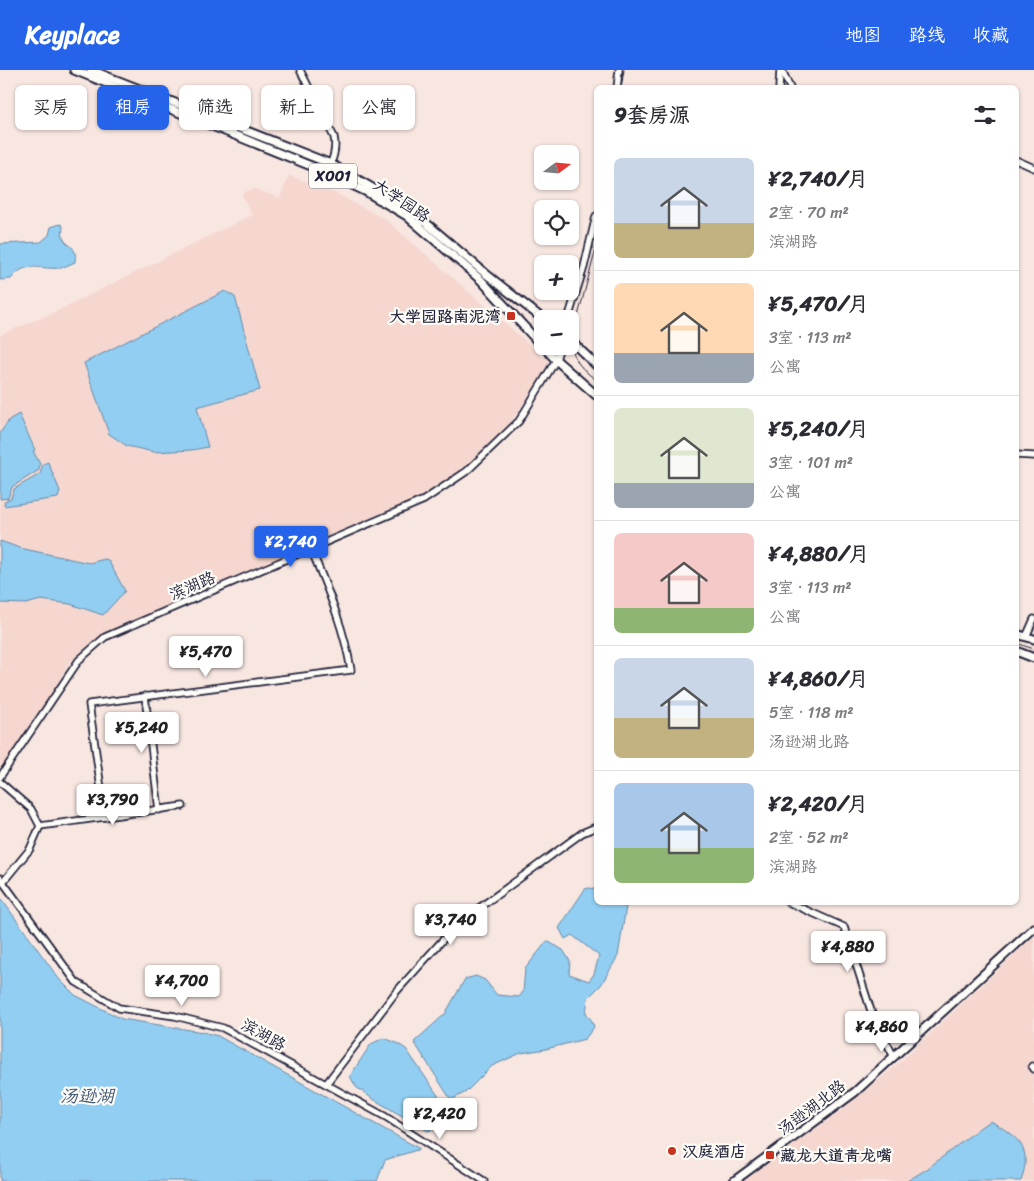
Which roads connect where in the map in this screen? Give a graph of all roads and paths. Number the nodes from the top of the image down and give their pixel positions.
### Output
1 (74, 70) edge
2 (91, 70) edge
3 (300, 70) edge
4 (619, 70) edge
5 (781, 70) edge
6 (82, 72) edge
7 (616, 85) edge
8 (779, 85) edge
9 (788, 85) edge
10 (1019, 161) edge
11 (331, 164) junction
12 (1034, 168) edge
13 (327, 173) junction
14 (594, 224) edge
15 (571, 310) edge
16 (534, 312) edge
17 (534, 336) edge
18 (579, 349) edge
19 (551, 355) edge
20 (557, 355) edge
21 (556, 360) junction
22 (594, 363) edge
23 (594, 392) edge
24 (1019, 455) edge
25 (1034, 456) edge
26 (311, 549) junction
27 (1034, 619) edge
28 (1019, 635) edge
29 (1026, 637) junction
30 (1034, 639) edge
31 (1019, 652) edge
32 (1034, 658) edge
33 (146, 696) junction
34 (0, 777) edge
35 (0, 782) edge
36 (183, 806) dead end
37 (159, 810) junction
38 (105, 817) junction
39 (40, 826) junction
40 (594, 828) edge
41 (1, 880) edge
42 (795, 905) edge
43 (1034, 928) edge
44 (894, 1057) junction
45 (326, 1084) junction
46 (484, 1181) edge
47 (734, 1181) edge

1 - 6 main road, 大学园路 / X001
2 - 11 main road, 大学园路 / X001
3 - 11 street
4 - 7 street
5 - 8 street
5 - 9 street
6 - 13 main road, 大学园路 / X001
10 - 12 street
11 - 13 street
11 - 16 main road, 大学园路 / X001
13 - 17 main road, 大学园路 / X001
14 - 15 street
18 - 22 main road
19 - 21 main road, 大学园路 / X001
20 - 21 street, 滨湖路
21 - 23 main road, 大学园路 / X001
21 - 26 street, 滨湖路
24 - 25 street
26 - 33 street
26 - 34 street, 滨湖路
27 - 29 street
28 - 29 main road
29 - 30 main road
31 - 32 main road
33 - 37 street
33 - 38 street
35 - 39 street
36 - 37 street
37 - 38 street
38 - 39 street
39 - 41 street
40 - 45 street
41 - 45 street, 滨湖路
42 - 44 street
43 - 44 main road, 汤逊湖北路
44 - 47 main road, 汤逊湖北路
45 - 46 street, 滨湖路

